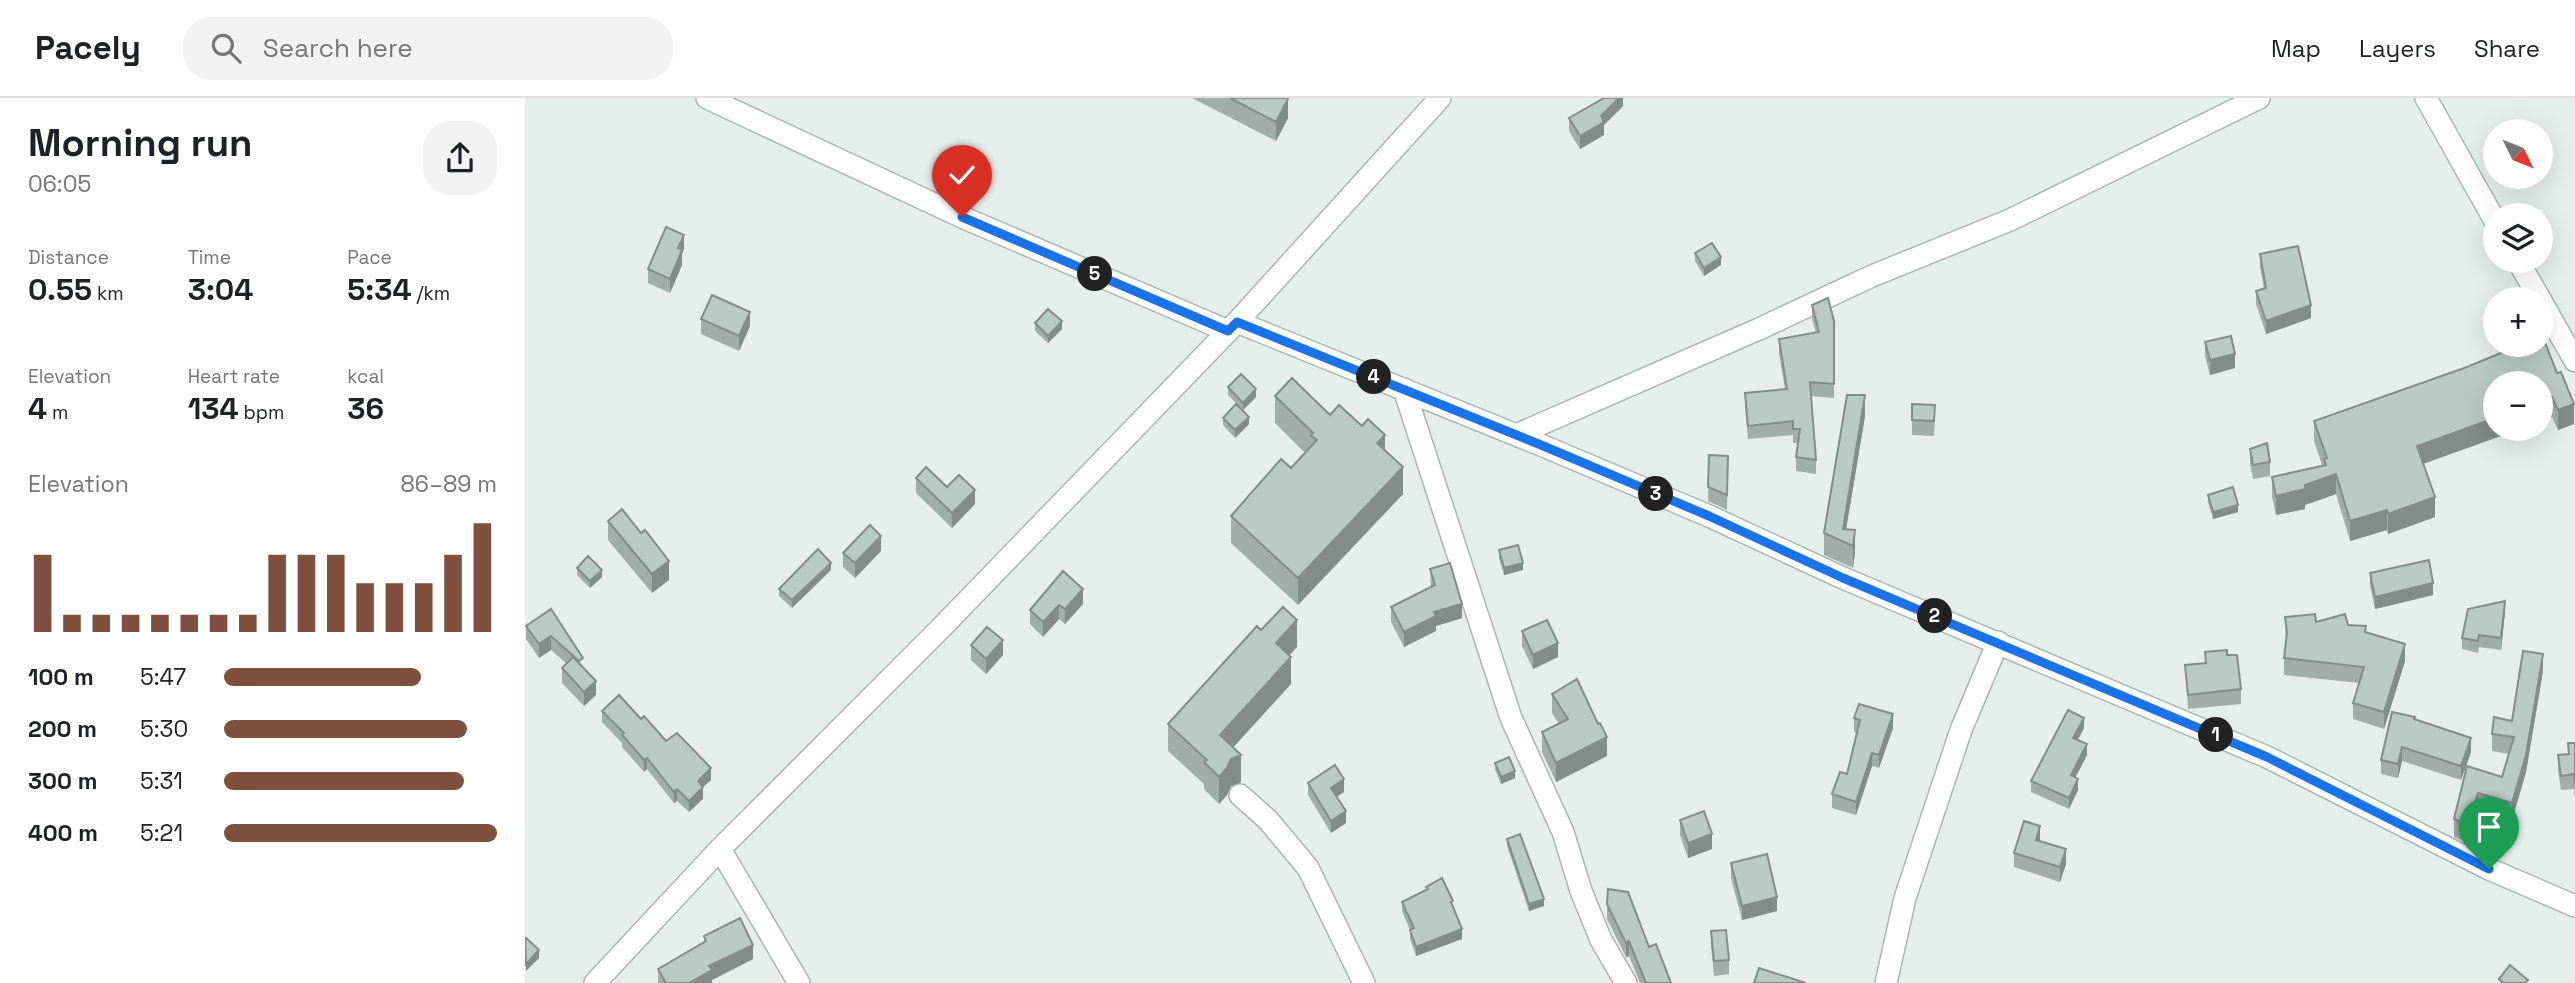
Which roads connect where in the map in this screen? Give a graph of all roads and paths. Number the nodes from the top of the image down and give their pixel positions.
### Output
1 (707, 98) edge
2 (1440, 98) edge
3 (2259, 98) edge
4 (2426, 98) edge
5 (2485, 203) edge
6 (2553, 323) edge
7 (1233, 326) junction
8 (2575, 361) edge
9 (1405, 389) junction
10 (1517, 435) junction
11 (1998, 642) junction
12 (1240, 795) dead end
13 (720, 849) junction
14 (2575, 906) edge
15 (595, 983) edge
16 (799, 983) edge
17 (1364, 983) edge
18 (1626, 983) edge
19 (1886, 983) edge

1 - 7 street
2 - 7 street
3 - 10 street
4 - 5 street
6 - 8 street
7 - 9 street
7 - 13 street
9 - 10 street
9 - 18 street
10 - 11 street
11 - 14 street
11 - 19 street
12 - 17 street
13 - 15 street
13 - 16 street

